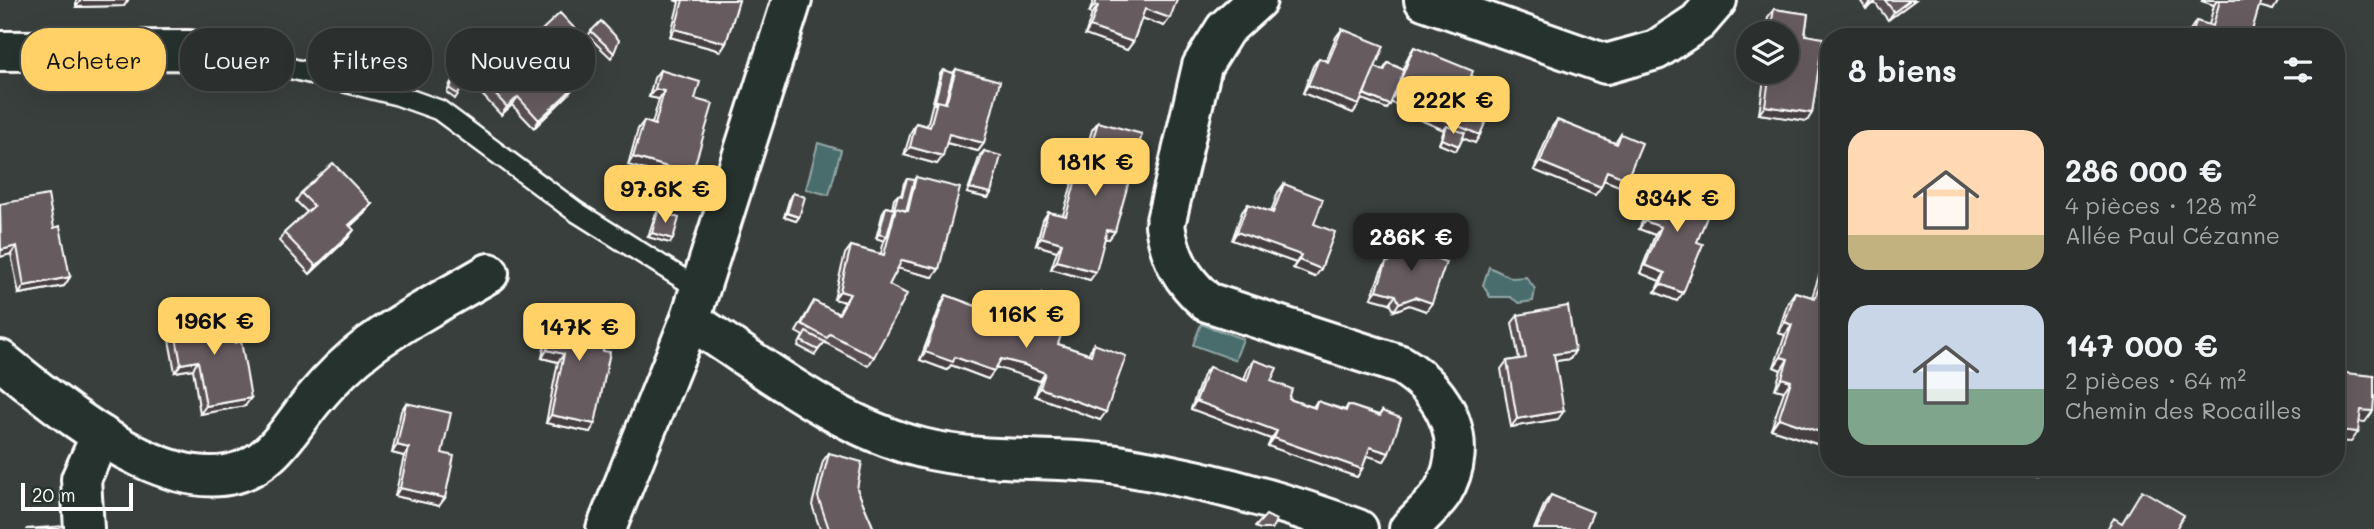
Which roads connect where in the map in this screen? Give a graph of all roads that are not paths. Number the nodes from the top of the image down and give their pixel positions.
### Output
1 (792, 0) edge
2 (1257, 0) edge
3 (1424, 0) edge
4 (1717, 0) edge
5 (180, 50) edge
6 (0, 51) edge
7 (294, 69) edge
8 (489, 273) dead end
9 (695, 305) junction
10 (0, 360) edge
11 (101, 435) junction
12 (84, 529) edge
13 (606, 529) edge
14 (1359, 529) edge
15 (1409, 529) edge

1 - 9 street
2 - 15 street
3 - 4 street
5 - 6 street
7 - 9 lane
8 - 11 street
9 - 13 street
9 - 14 street
10 - 11 street
11 - 12 street

